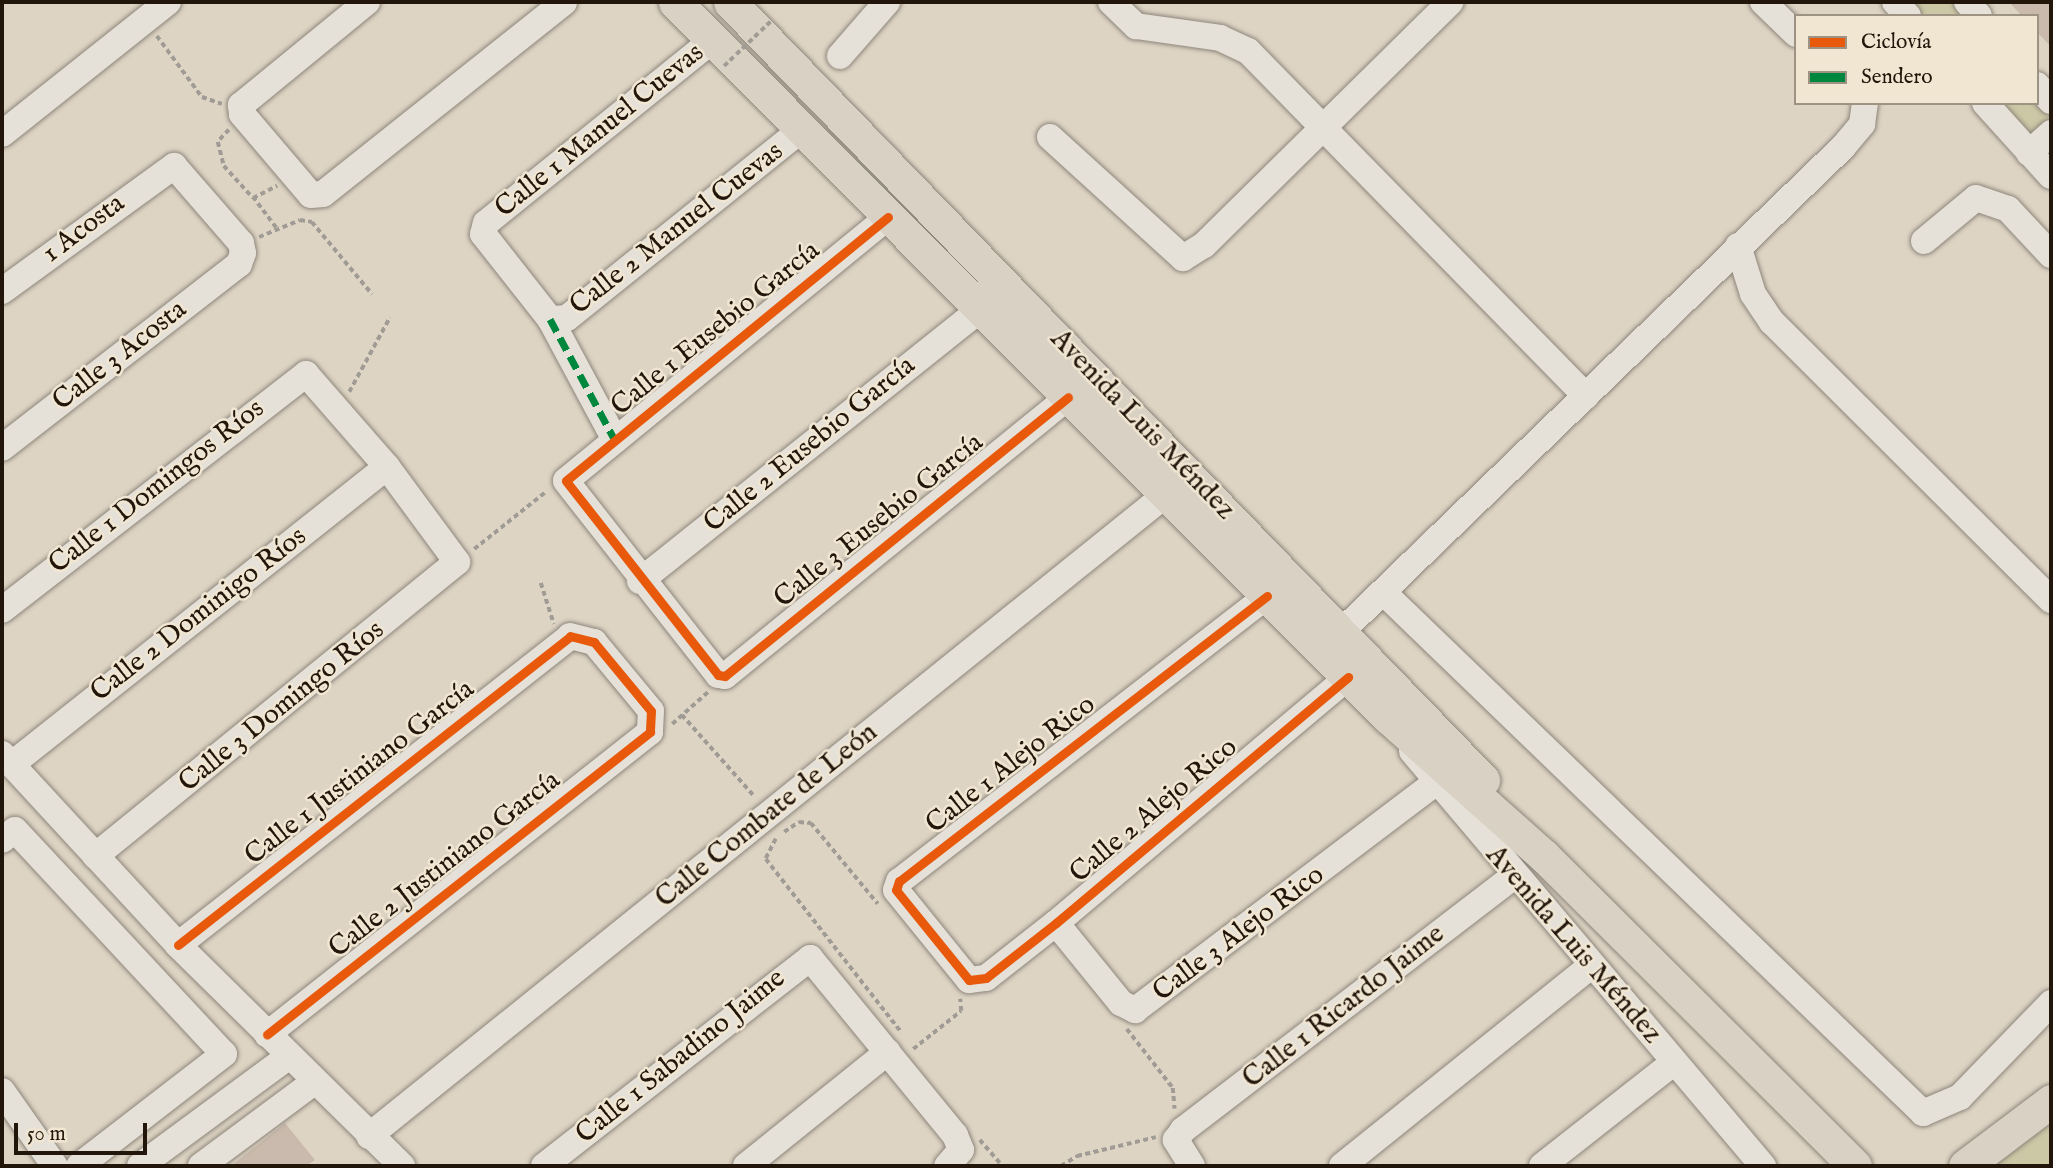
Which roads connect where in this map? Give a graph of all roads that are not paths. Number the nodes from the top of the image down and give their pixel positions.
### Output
1 (168, 2) edge
2 (367, 2) edge
3 (564, 2) edge
4 (676, 2) edge
5 (887, 2) edge
6 (1111, 2) edge
7 (1450, 2) edge
8 (1763, 2) edge
9 (737, 4) edge
10 (1794, 32) edge
11 (718, 53) junction
12 (840, 56) dead end
13 (2039, 87) edge
14 (2051, 101) edge
15 (1865, 105) edge
16 (1987, 105) edge
17 (1323, 127) junction
18 (801, 130) junction
19 (2051, 133) edge
20 (2, 134) edge
21 (1050, 137) dead end
22 (2029, 153) junction
23 (2051, 176) edge
24 (888, 218) junction
25 (2045, 237) edge
26 (1924, 241) dead end
27 (1738, 246) junction
28 (241, 255) joint
29 (2, 291) edge
30 (980, 310) junction
31 (550, 319) junction
32 (1586, 396) junction
33 (1068, 397) junction
34 (615, 440) junction
35 (2, 448) edge
36 (387, 467) junction
37 (1165, 495) junction
38 (640, 581) junction
39 (1384, 593) junction
40 (1267, 596) junction
41 (2051, 600) edge
42 (2, 610) edge
43 (1342, 631) junction
44 (1348, 677) junction
45 (1389, 718) junction
46 (650, 732) joint
47 (7, 759) edge
48 (1435, 783) junction
49 (74, 832) junction
50 (2, 840) edge
51 (95, 856) junction
52 (1544, 856) junction
53 (41, 859) junction
54 (1514, 876) junction
55 (1056, 923) junction
56 (178, 945) junction
57 (1591, 965) junction
58 (986, 978) joint
59 (214, 981) junction
60 (172, 997) junction
61 (2051, 1003) edge
62 (267, 1034) junction
63 (900, 1054) junction
64 (289, 1056) junction
65 (1674, 1062) junction
66 (314, 1082) junction
67 (2, 1091) edge
68 (2051, 1101) edge
69 (382, 1155) edge
70 (954, 1158) edge
71 (1750, 1162) edge
72 (55, 1166) edge
73 (79, 1166) edge
74 (140, 1166) edge
75 (201, 1166) edge
76 (544, 1166) edge
77 (747, 1166) edge
78 (1192, 1166) edge
79 (1342, 1166) edge
80 (1542, 1166) edge
81 (1855, 1166) edge
82 (1965, 1166) edge

1 - 20 street
2 - 3 street
4 - 11 main road, Avenida Luis Méndez
5 - 12 street
6 - 17 street
7 - 17 street
8 - 10 street
9 - 43 main road, Avenida Luis Méndez
11 - 18 main road, Avenida Luis Méndez
11 - 31 street, Calle 1 Manuel Cuevas
13 - 14 street
15 - 27 street
16 - 22 street
17 - 21 street
17 - 32 street
18 - 24 main road, Avenida Luis Méndez
18 - 31 street, Calle 2 Manuel Cuevas
19 - 22 street
22 - 23 street
24 - 30 main road, Avenida Luis Méndez
24 - 34 street, Calle 1 Eusebio García
25 - 26 street
27 - 32 street
27 - 41 street
28 - 29 street, 1 Acosta
28 - 35 street, Calle 3 Acosta
30 - 33 main road, Avenida Luis Méndez
30 - 38 street, Calle 2 Eusebio García
31 - 34 street
32 - 39 street
33 - 37 main road, Avenida Luis Méndez
33 - 38 street, Calle 3 Eusebio García
34 - 38 street, Calle 1 Eusebio García
36 - 42 street, Calle 1 Domingos Ríos
36 - 47 street, Calle 2 Dominigo Ríos
36 - 51 street, Calle 3 Domingo Ríos
37 - 40 main road, Avenida Luis Méndez
37 - 69 street, Calle Combate de León
39 - 43 street
39 - 61 street
40 - 44 main road, Avenida Luis Méndez
40 - 58 street, Calle 1 Alejo Rico
43 - 52 main road, Avenida Luis Méndez
44 - 45 main road, Avenida Luis Méndez
44 - 55 street, Calle 2 Alejo Rico
45 - 48 street, Avenida Luis Méndez
45 - 52 main road, Avenida Luis Méndez
46 - 56 street, Calle 1 Justiniano García
46 - 62 street, Calle 2 Justiniano García
47 - 49 street
48 - 54 street, Avenida Luis Méndez
48 - 55 street, Calle 3 Alejo Rico
49 - 51 street
49 - 53 street
50 - 53 street
51 - 56 street
52 - 81 main road, Avenida Luis Méndez
53 - 60 street
54 - 57 street, Avenida Luis Méndez
54 - 78 street, Calle 1 Ricardo Jaime
55 - 58 street, Calle 2 Alejo Rico
56 - 59 street
57 - 65 street, Avenida Luis Méndez
57 - 79 street
59 - 60 street
59 - 62 street
60 - 73 street
62 - 64 street
63 - 70 street
63 - 76 street, Calle 1 Sabadino Jaime
63 - 77 street
64 - 66 street
64 - 74 street
65 - 71 street, Avenida Luis Méndez
65 - 80 street
66 - 69 street
66 - 75 street
67 - 72 street
68 - 82 main road

